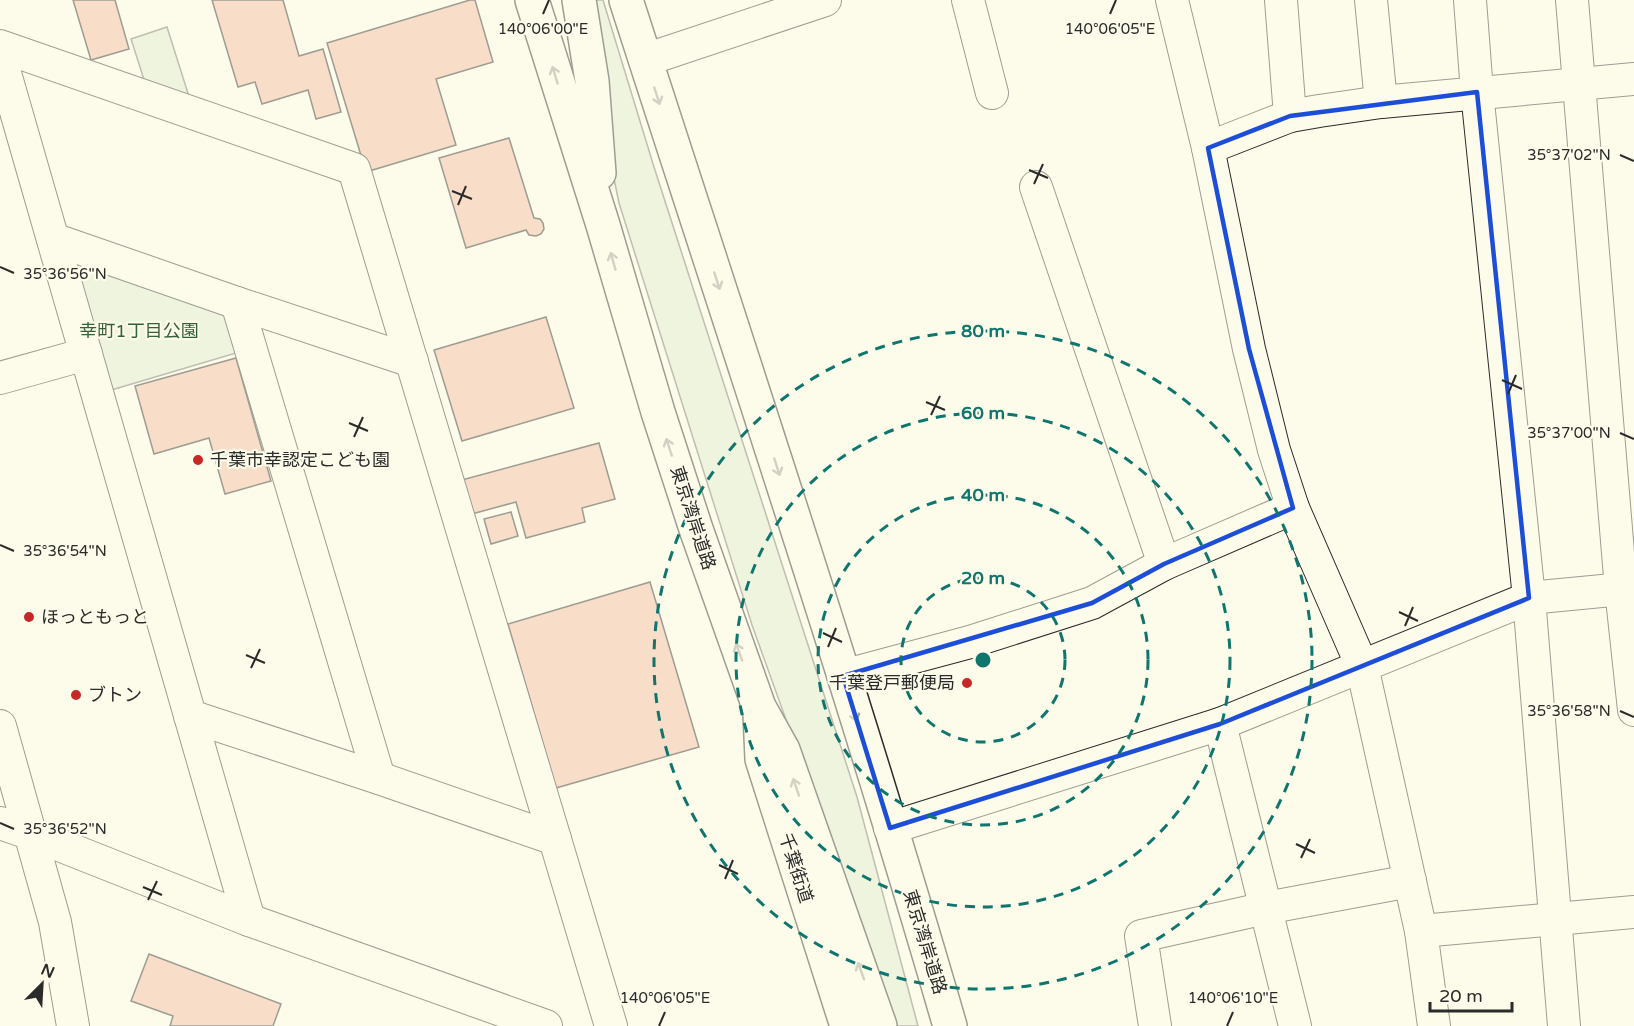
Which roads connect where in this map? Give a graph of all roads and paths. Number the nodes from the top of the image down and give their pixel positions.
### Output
1 (532, 0) edge
2 (579, 0) edge
3 (626, 0) edge
4 (825, 0) edge
5 (968, 0) edge
6 (1172, 0) edge
7 (1281, 0) edge
8 (1371, 0) edge
9 (1470, 0) edge
10 (1572, 0) edge
11 (0, 46) edge
12 (0, 56) edge
13 (645, 60) junction
14 (1634, 79) edge
15 (1578, 84) junction
16 (1478, 92) junction
17 (992, 93) dead end
18 (1381, 102) junction
19 (1290, 116) junction
20 (1208, 148) junction
21 (1036, 187) dead end
22 (603, 225) junction
23 (53, 239) junction
24 (237, 303) junction
25 (86, 354) junction
26 (412, 361) junction
27 (0, 378) edge
28 (1293, 508) junction
29 (1164, 564) junction
30 (1628, 588) edge
31 (1529, 598) junction
32 (1362, 666) junction
33 (843, 676) junction
34 (759, 707) junction
35 (1634, 711) edge
36 (190, 716) junction
37 (1220, 723) junction
38 (0, 726) edge
39 (379, 778) junction
40 (0, 823) edge
41 (890, 828) junction
42 (29, 833) junction
43 (555, 839) junction
44 (1410, 881) junction
45 (1266, 908) junction
46 (1634, 912) edge
47 (1556, 919) junction
48 (249, 920) junction
49 (1421, 931) junction
50 (73, 1026) edge
51 (546, 1026) edge
52 (611, 1026) edge
53 (846, 1026) edge
54 (880, 1026) edge
55 (950, 1026) edge
56 (1155, 1026) edge
57 (1295, 1026) edge
58 (1434, 1026) edge
59 (1564, 1026) edge

22 -> 1 highway, 東京湾岸道路
2 - 22 highway
3 - 13 highway, 東京湾岸道路
4 - 13 street
5 - 17 street
6 - 20 street
7 - 19 street
8 - 18 street
9 - 16 street
10 - 15 street
11 - 26 street
12 - 23 street
13 -> 33 highway, 東京湾岸道路
14 - 15 street
15 - 16 street
15 - 30 street
16 - 18 street
16 - 31 street
18 - 19 street
19 - 20 street
20 - 28 street
21 - 29 street
34 -> 22 highway, 東京湾岸道路
23 - 24 street
23 - 25 street
24 - 26 street
24 - 39 street
25 - 27 street
25 - 36 street
26 - 43 street
28 - 29 street
28 - 32 street
29 - 33 street
30 - 31 street
30 - 35 street
31 - 32 street
31 - 47 street
32 - 37 street
32 - 44 street
33 -> 41 highway, 東京湾岸道路
34 - 53 highway, 千葉街道
54 -> 34 highway, 東京湾岸道路
36 - 39 street
36 - 48 street
37 - 41 street
37 - 45 street
38 - 42 street
39 - 43 street
40 - 42 street
41 - 55 highway, 東京湾岸道路
42 - 48 street
42 - 50 street
43 - 52 street
44 - 45 street
44 - 49 street
45 - 56 street
45 - 57 street
46 - 47 street
47 - 49 street
47 - 59 street
48 - 51 street
49 - 58 street

